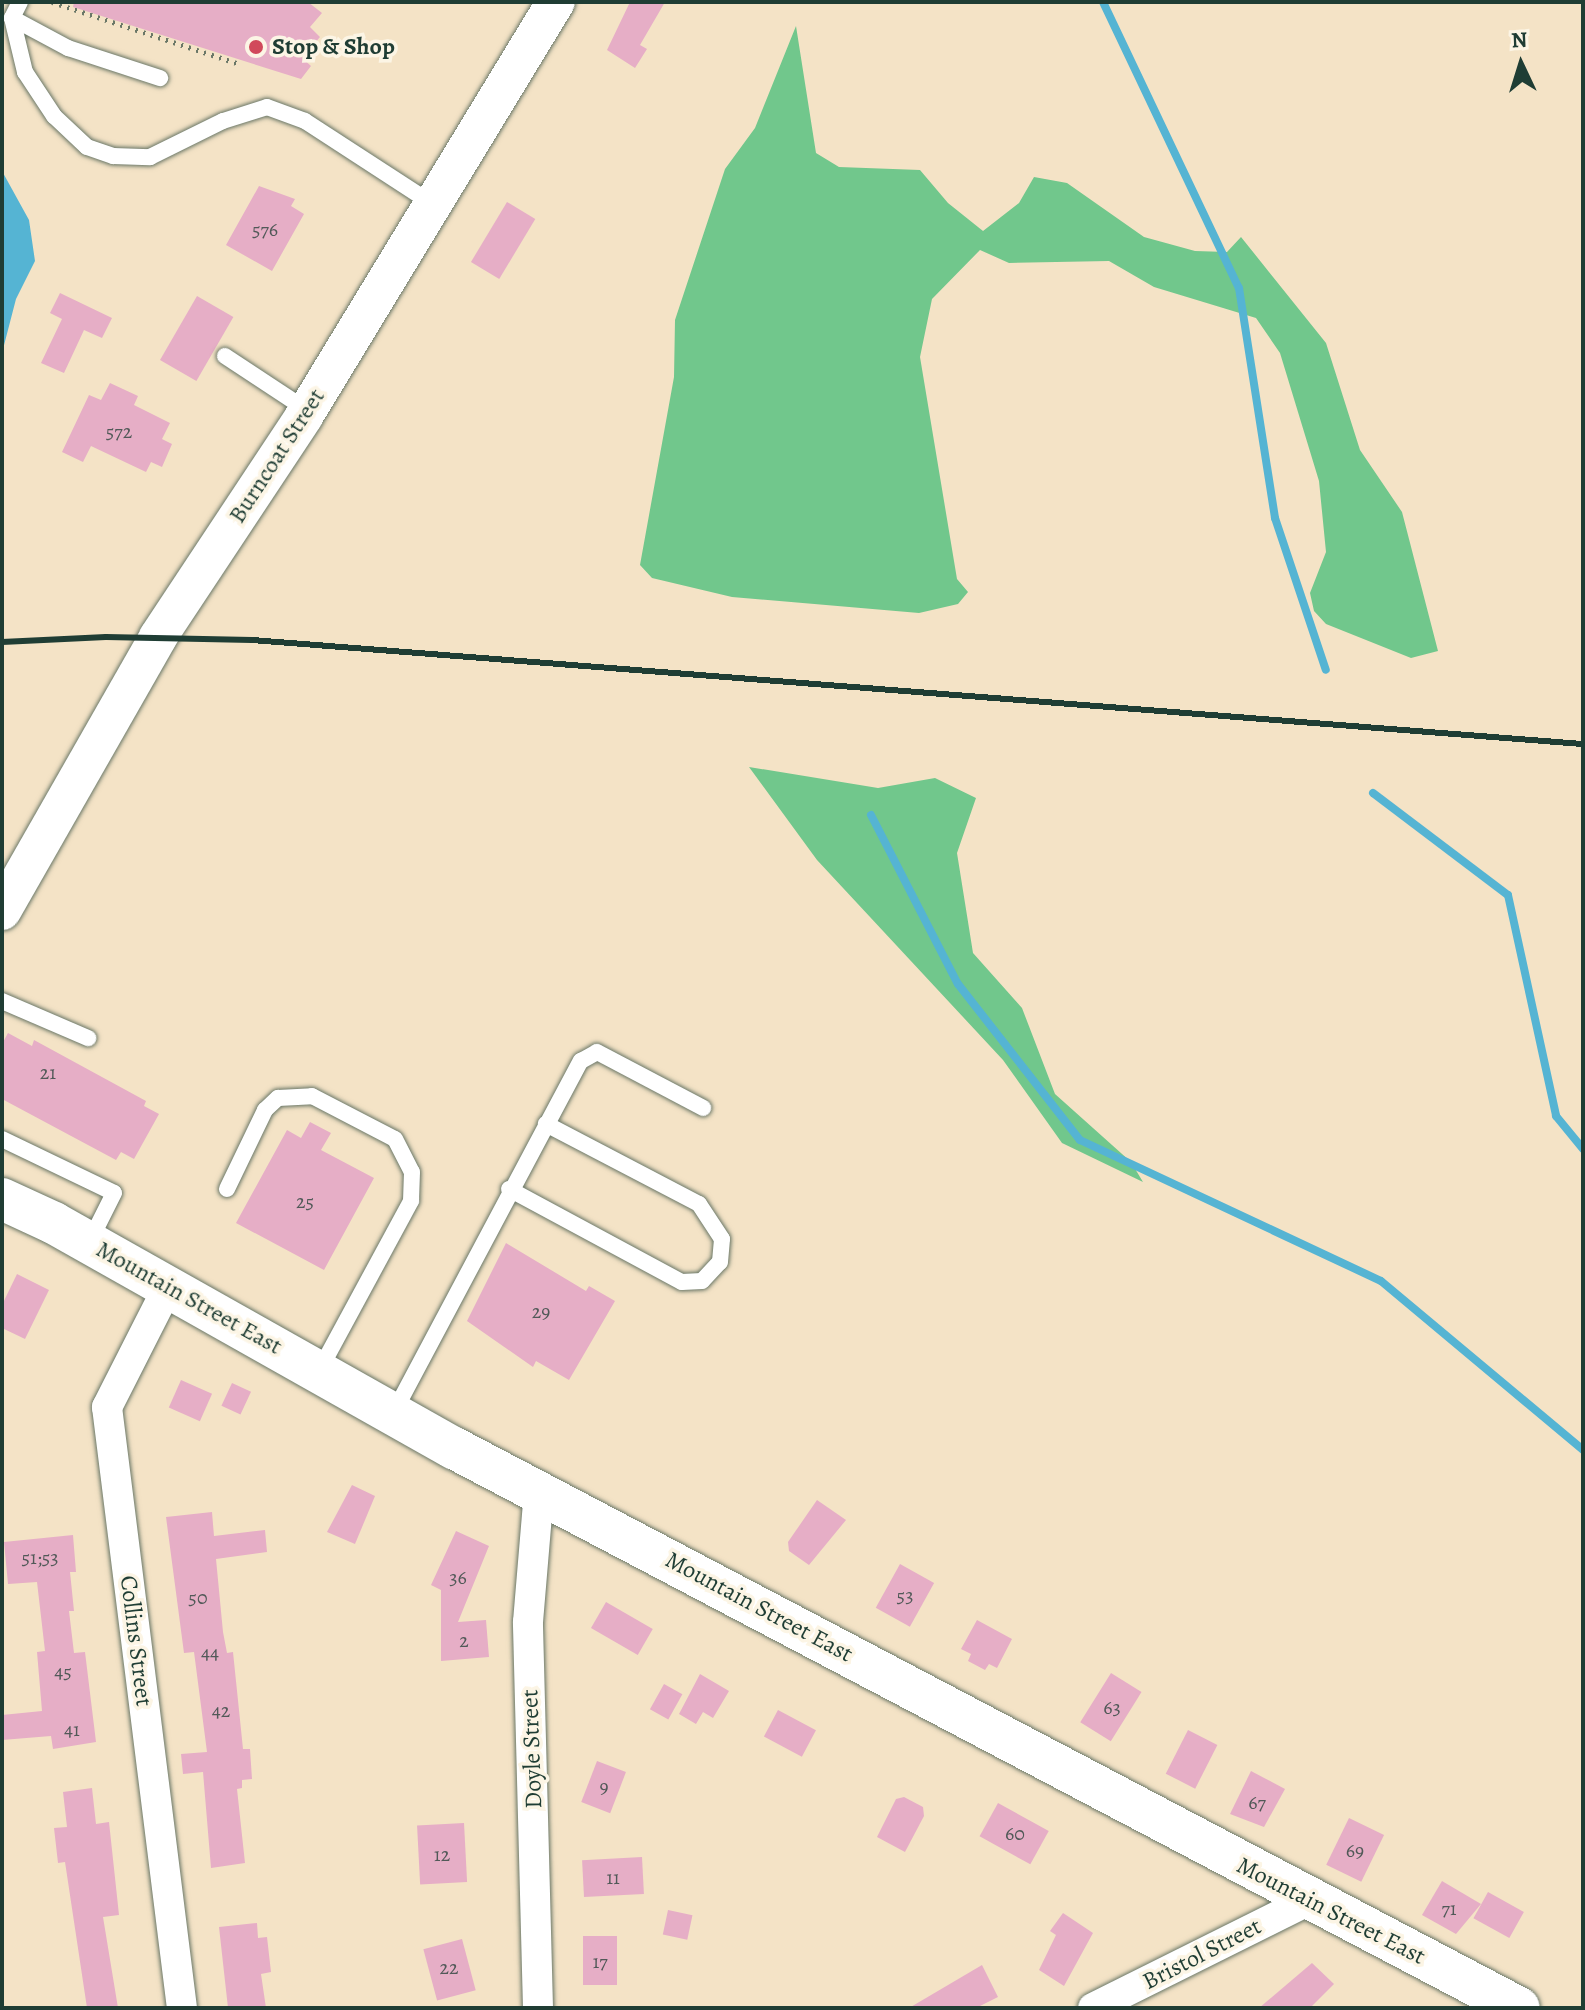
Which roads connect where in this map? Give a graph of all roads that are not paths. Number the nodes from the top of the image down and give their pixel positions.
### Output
1 (20, 2) edge
2 (556, 2) edge
3 (12, 18) junction
4 (160, 78) dead end
5 (433, 204) junction
6 (225, 356) dead end
7 (307, 410) junction
8 (2, 911) edge
9 (2, 1001) edge
10 (88, 1038) dead end
11 (703, 1108) dead end
12 (546, 1124) junction
13 (2, 1139) edge
14 (227, 1189) dead end
15 (509, 1189) junction
16 (2, 1199) edge
17 (89, 1243) junction
18 (168, 1287) junction
19 (319, 1371) junction
20 (393, 1413) junction
21 (539, 1491) junction
22 (1310, 1900) junction
23 (182, 2008) edge
24 (538, 2008) edge
25 (1093, 2008) edge
26 (1519, 2008) edge

1 - 3 lane
2 - 5 street, Burncoat Street
3 - 4 lane
3 - 5 lane
5 - 7 street, Burncoat Street
6 - 7 lane
7 - 8 street, Burncoat Street
9 - 10 lane
11 - 12 lane
12 - 15 lane
12 - 15 lane
13 - 17 lane
14 - 19 lane
15 - 20 lane
16 - 17 main road, Mountain Street East
17 - 18 main road, Mountain Street East
18 - 19 main road, Mountain Street East
18 - 23 street, Collins Street
19 - 20 main road, Mountain Street East
20 - 21 main road, Mountain Street East
21 - 22 main road, Mountain Street East
21 - 24 street, Doyle Street
22 - 25 street, Bristol Street
22 - 26 main road, Mountain Street East

